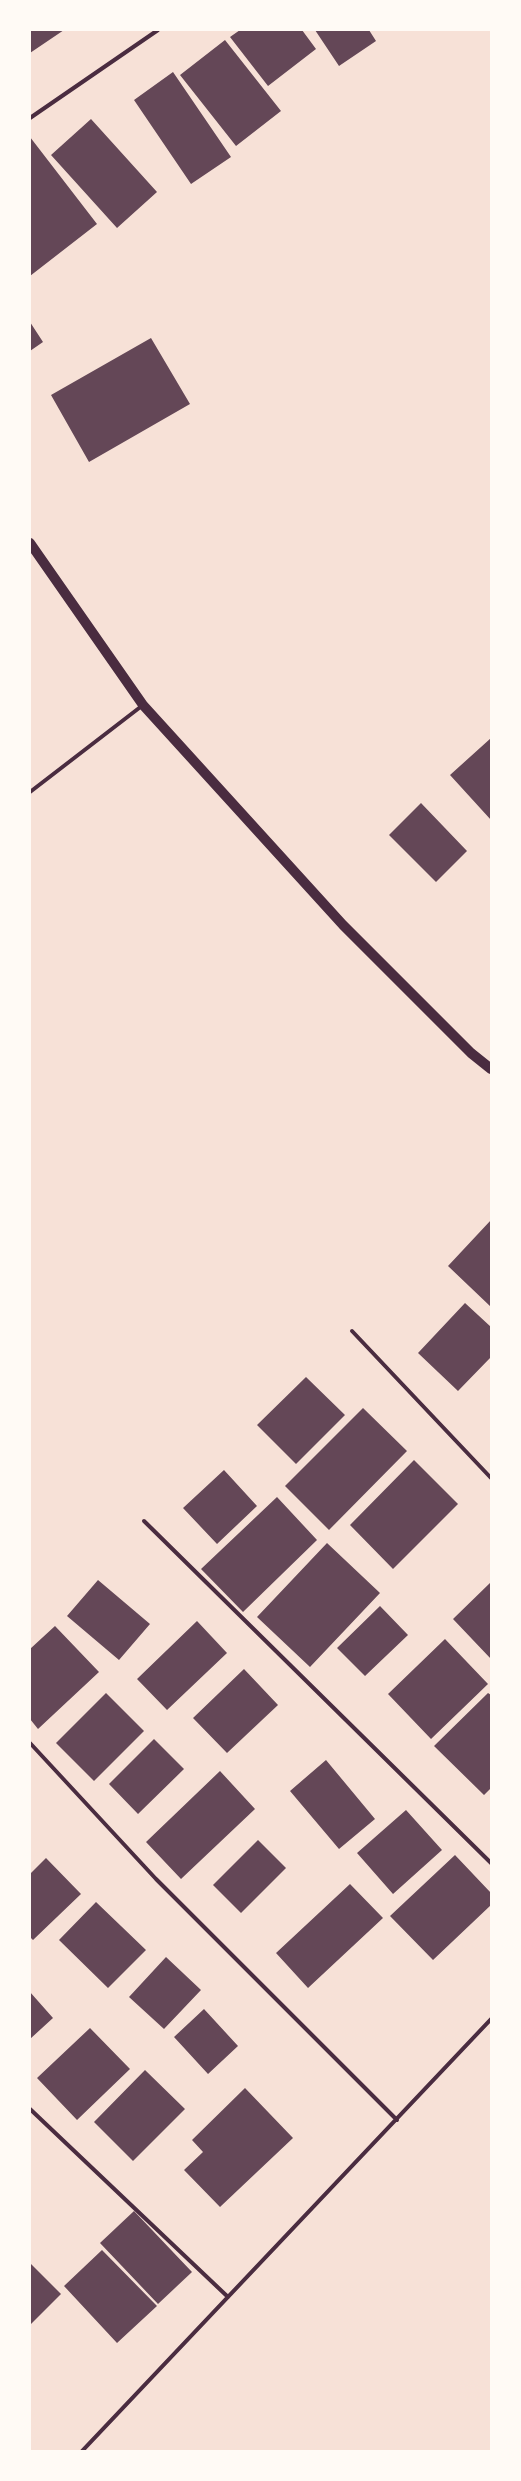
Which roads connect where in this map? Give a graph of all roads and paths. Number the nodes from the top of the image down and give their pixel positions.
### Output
1 (158, 30) edge
2 (30, 118) edge
3 (30, 543) edge
4 (144, 705) junction
5 (30, 792) edge
6 (491, 1069) edge
7 (352, 1331) dead end
8 (491, 1478) edge
9 (144, 1521) dead end
10 (30, 1743) edge
11 (491, 1862) edge
12 (491, 2019) edge
13 (30, 2109) edge
14 (397, 2120) junction
15 (228, 2297) junction
16 (82, 2451) edge

1 - 2 street
3 - 4 main road
4 - 5 street
4 - 6 main road
7 - 8 street
9 - 11 street
10 - 14 street
12 - 14 street
13 - 15 street
14 - 15 street
15 - 16 street

